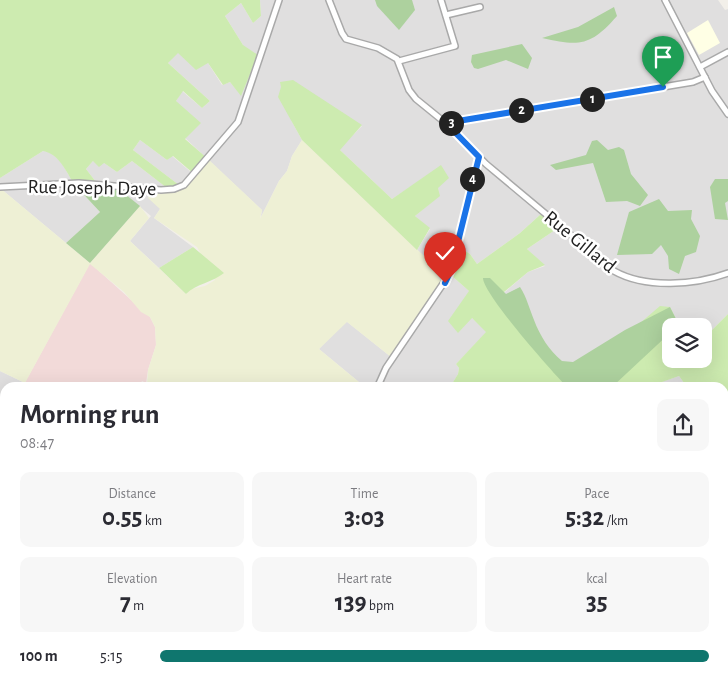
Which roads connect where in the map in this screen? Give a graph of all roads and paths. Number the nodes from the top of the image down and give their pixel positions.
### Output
1 (278, 0) edge
2 (330, 0) edge
3 (441, 0) edge
4 (665, 0) edge
5 (480, 7) dead end
6 (446, 15) junction
7 (728, 52) edge
8 (399, 61) junction
9 (700, 67) junction
10 (705, 77) junction
11 (728, 114) edge
12 (448, 125) junction
13 (479, 157) junction
14 (0, 187) edge
15 (728, 273) edge
16 (380, 382) edge

1 - 14 street, Rue Joseph Daye
2 - 8 street
3 - 6 street
4 - 9 street
5 - 6 street
6 - 8 street
7 - 9 street
8 - 12 street, Rue Gillard
9 - 10 street
10 - 11 street
10 - 12 street
12 - 13 street, Rue Gillard
13 - 15 street, Rue Gillard
13 - 16 street

